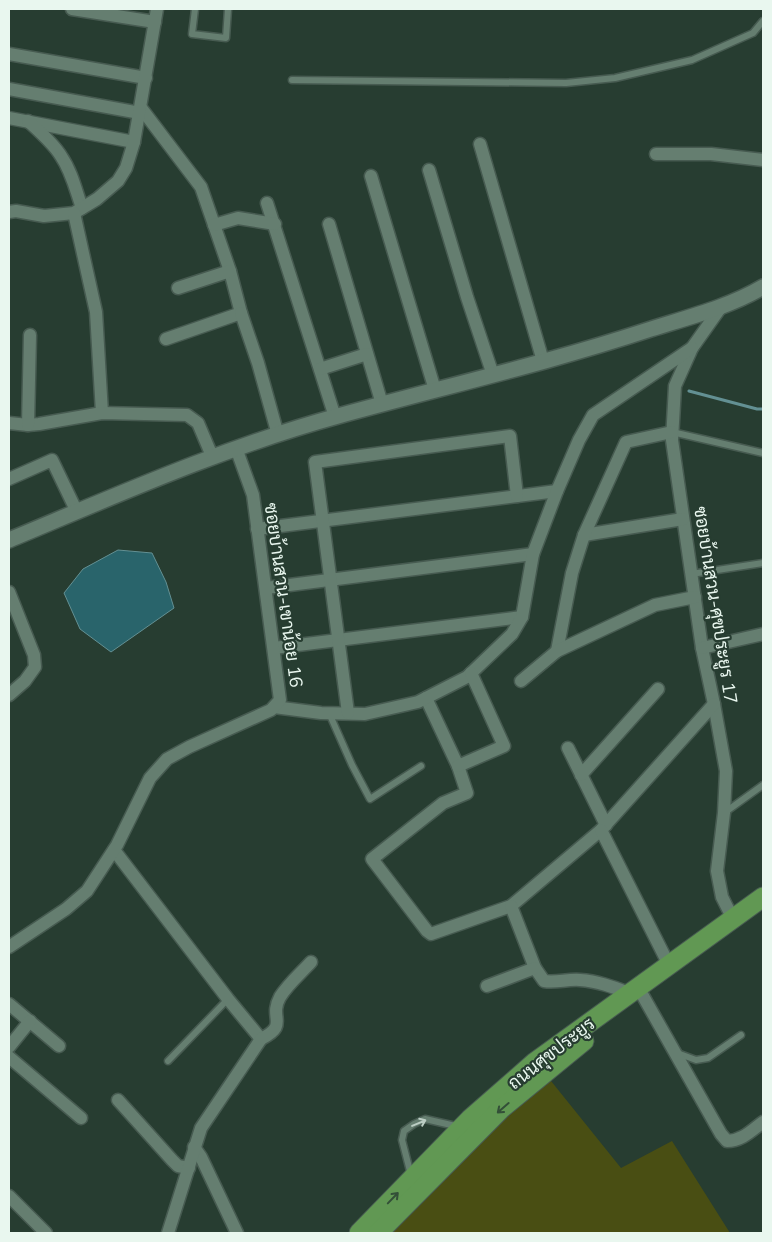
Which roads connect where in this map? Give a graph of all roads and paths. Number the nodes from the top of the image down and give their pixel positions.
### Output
1 (72, 9) edge
2 (157, 9) edge
3 (195, 9) edge
4 (228, 9) edge
5 (763, 21) edge
6 (155, 22) junction
7 (9, 54) edge
8 (146, 78) junction
9 (292, 80) dead end
10 (9, 89) edge
11 (140, 110) junction
12 (9, 118) edge
13 (28, 121) junction
14 (134, 142) junction
15 (480, 144) dead end
16 (656, 154) dead end
17 (763, 160) edge
18 (429, 170) dead end
19 (371, 176) dead end
20 (268, 203) dead end
21 (78, 211) junction
22 (9, 212) edge
23 (275, 224) junction
24 (329, 224) dead end
25 (214, 225) junction
26 (230, 270) junction
27 (763, 287) edge
28 (178, 288) dead end
29 (721, 307) junction
30 (241, 313) junction
31 (30, 335) dead end
32 (166, 339) dead end
33 (692, 348) junction
34 (367, 354) junction
35 (543, 361) junction
36 (320, 369) junction
37 (493, 375) junction
38 (436, 390) junction
39 (382, 404) junction
40 (102, 413) junction
41 (335, 417) junction
42 (9, 423) edge
43 (28, 425) junction
44 (672, 432) junction
45 (278, 435) junction
46 (236, 448) junction
47 (763, 454) edge
48 (212, 456) junction
49 (9, 479) edge
50 (557, 491) junction
51 (516, 496) junction
52 (77, 512) junction
53 (683, 519) junction
54 (322, 520) junction
55 (258, 529) junction
56 (584, 535) junction
57 (9, 540) edge
58 (534, 554) junction
59 (763, 563) edge
60 (691, 574) junction
61 (330, 580) junction
62 (266, 588) junction
63 (9, 592) edge
64 (695, 597) junction
65 (522, 617) junction
66 (763, 634) edge
67 (338, 640) junction
68 (274, 648) junction
69 (702, 648) junction
70 (557, 651) junction
71 (471, 673) junction
72 (521, 681) dead end
73 (658, 689) dead end
74 (9, 695) edge
75 (426, 698) junction
76 (714, 704) junction
77 (274, 706) junction
78 (330, 713) junction
79 (348, 713) junction
80 (568, 748) dead end
81 (422, 766) dead end
82 (458, 766) junction
83 (581, 776) junction
84 (763, 784) edge
85 (724, 813) junction
86 (603, 827) junction
87 (114, 850) junction
88 (763, 897) edge
89 (511, 906) junction
90 (763, 907) edge
91 (733, 919) junction
92 (9, 947) edge
93 (311, 962) dead end
94 (669, 965) junction
95 (536, 968) junction
96 (487, 986) dead end
97 (636, 995) junction
98 (228, 999) junction
99 (9, 1004) edge
100 (30, 1021) junction
101 (742, 1035) dead end
102 (262, 1039) junction
103 (59, 1046) dead end
104 (9, 1047) edge
105 (676, 1052) junction
106 (9, 1057) edge
107 (168, 1062) dead end
108 (118, 1100) dead end
109 (81, 1118) dead end
110 (763, 1122) edge
111 (462, 1127) junction
112 (194, 1147) junction
113 (189, 1168) junction
114 (412, 1178) junction
115 (9, 1196) edge
116 (46, 1233) edge
117 (168, 1233) edge
118 (237, 1233) edge
119 (359, 1233) edge
120 (378, 1233) edge

1 - 6 street
2 - 6 street
3 - 4 lane
5 - 9 lane
6 - 8 street
7 - 8 street
8 - 11 street
10 - 11 street
11 - 14 street
11 - 25 street
12 - 13 street
13 - 14 street
13 - 21 street
14 - 21 street
15 - 35 street
16 - 17 street
18 - 37 street
19 - 38 street
20 - 23 street
21 - 22 street
21 - 40 street
23 - 25 street
23 - 36 street
24 - 34 street
25 - 26 street
26 - 28 street
26 - 30 street
27 - 29 street
29 - 33 street, ซอยบ้านสวน-ศุขประยูร 17
29 - 35 street
30 - 32 street
30 - 45 street
31 - 43 street
33 - 44 street, ซอยบ้านสวน-ศุขประยูร 17
33 - 50 street
34 - 36 street
34 - 39 street
35 - 37 street
36 - 41 street
37 - 38 street
38 - 39 street
39 - 41 street
40 - 43 street
40 - 48 street
41 - 45 street
42 - 43 street
44 - 47 lane
44 - 53 street, ซอยบ้านสวน-ศุขประยูร 17
44 - 56 street
45 - 46 street
46 - 48 street
46 - 55 street, ซอยบ้านสวน-เขาน้อย 16
48 - 52 street
49 - 52 street
50 - 51 street
50 - 58 street
51 - 54 street
51 - 54 street
52 - 57 street
53 - 56 street
53 - 60 street, ซอยบ้านสวน-ศุขประยูร 17
54 - 55 street
54 - 61 street
55 - 62 street, ซอยบ้านสวน-เขาน้อย 16
56 - 70 street
58 - 61 street
58 - 65 street
59 - 60 lane
60 - 64 street, ซอยบ้านสวน-ศุขประยูร 17
61 - 62 street
61 - 67 street
62 - 68 street, ซอยบ้านสวน-เขาน้อย 16
63 - 74 street
64 - 69 street, ซอยบ้านสวน-ศุขประยูร 17
64 - 70 street
65 - 67 street
65 - 71 street
66 - 69 street
67 - 68 street
67 - 79 street
68 - 77 street, ซอยบ้านสวน-เขาน้อย 16
69 - 76 street, ซอยบ้านสวน-ศุขประยูร 17
70 - 72 street
71 - 75 street
71 - 82 street
73 - 83 street
75 - 79 street
75 - 82 street
76 - 85 street, ซอยบ้านสวน-ศุขประยูร 17
76 - 86 street
77 - 78 street
77 - 87 street, ซอยบ้านสวน-เขาน้อย 16
78 - 79 street
78 - 81 lane
80 - 83 street
82 - 89 street
83 - 86 street
84 - 85 lane
85 - 91 street, ซอยบ้านสวน-ศุขประยูร 17
86 - 89 street
86 - 94 street
87 - 92 street, ซอยบ้านสวน-เขาน้อย 16
87 - 98 street
88 - 91 main road, ถนนศุขประยูร
89 - 95 street
90 - 97 main road, ถนนศุขประยูร
91 - 94 main road, ถนนศุขประยูร
93 - 102 street
94 - 97 main road, ถนนศุขประยูร
95 - 96 street
95 - 97 street
97 - 105 street
97 - 111 main road, ถนนศุขประยูร
97 -> 120 main road, ถนนศุขประยูร
98 - 102 street
98 - 107 lane
99 - 100 street
100 - 103 street
100 - 104 street
101 - 105 lane
102 - 112 street
105 - 110 street
106 - 109 street
108 - 113 street
111 - 114 main road, ถนนศุขประยูร
114 -> 111 lane
112 - 113 street
112 - 118 street
113 - 117 street
119 -> 114 main road, ถนนศุขประยูร
115 - 116 street

